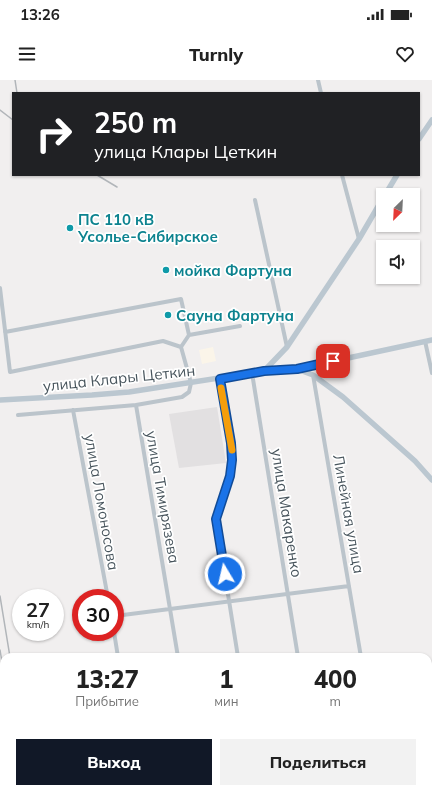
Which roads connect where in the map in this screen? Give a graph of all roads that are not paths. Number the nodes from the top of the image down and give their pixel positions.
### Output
1 (318, 80) edge
2 (322, 92) edge
3 (432, 120) edge
4 (420, 138) edge
5 (342, 176) edge
6 (396, 176) edge
7 (389, 188) edge
8 (255, 200) dead end
9 (376, 210) edge
10 (359, 239) junction
11 (0, 288) edge
12 (240, 326) dead end
13 (5, 332) junction
14 (189, 335) junction
15 (432, 340) edge
16 (425, 341) junction
17 (181, 347) junction
18 (287, 347) junction
19 (297, 369) junction
20 (264, 371) junction
21 (432, 372) edge
22 (252, 374) junction
23 (313, 375) junction
24 (220, 379) junction
25 (191, 383) junction
26 (0, 400) edge
27 (136, 405) junction
28 (73, 410) junction
29 (18, 415) dead end
30 (432, 480) edge
31 (349, 586) junction
32 (106, 589) edge
33 (287, 593) junction
34 (229, 601) junction
35 (170, 609) junction
36 (124, 615) edge
37 (115, 641) edge
38 (117, 653) edge
39 (177, 653) edge
40 (237, 653) edge
41 (297, 653) edge
42 (360, 653) edge

1 - 2 street
3 - 4 street
5 - 10 street
6 - 7 street
8 - 18 street
9 - 10 street
10 - 18 street
11 - 13 street
12 - 14 street
13 - 14 street
13 - 17 street, улица Клары Цеткин
14 - 17 street, улица Клары Цеткин
15 - 16 street
16 - 19 street
16 - 21 street
17 - 25 street
18 - 20 street
19 - 20 street, улица Клары Цеткин
19 - 23 street
20 - 22 street, улица Клары Цеткин
22 - 24 street, улица Клары Цеткин
22 - 33 street, улица Макаренко
23 - 30 street
23 - 31 street, Линейная улица
24 - 25 street, улица Клары Цеткин
24 - 34 street
25 - 26 street, улица Клары Цеткин
25 - 27 street
27 - 28 street
27 - 35 street, улица Тимирязева
28 - 29 street
28 - 32 street, улица Ломоносова
31 - 33 street
31 - 42 street, Линейная улица
33 - 34 street
33 - 41 street, улица Макаренко
34 - 35 street
34 - 40 street
35 - 36 street
35 - 39 street, улица Тимирязева
37 - 38 street

